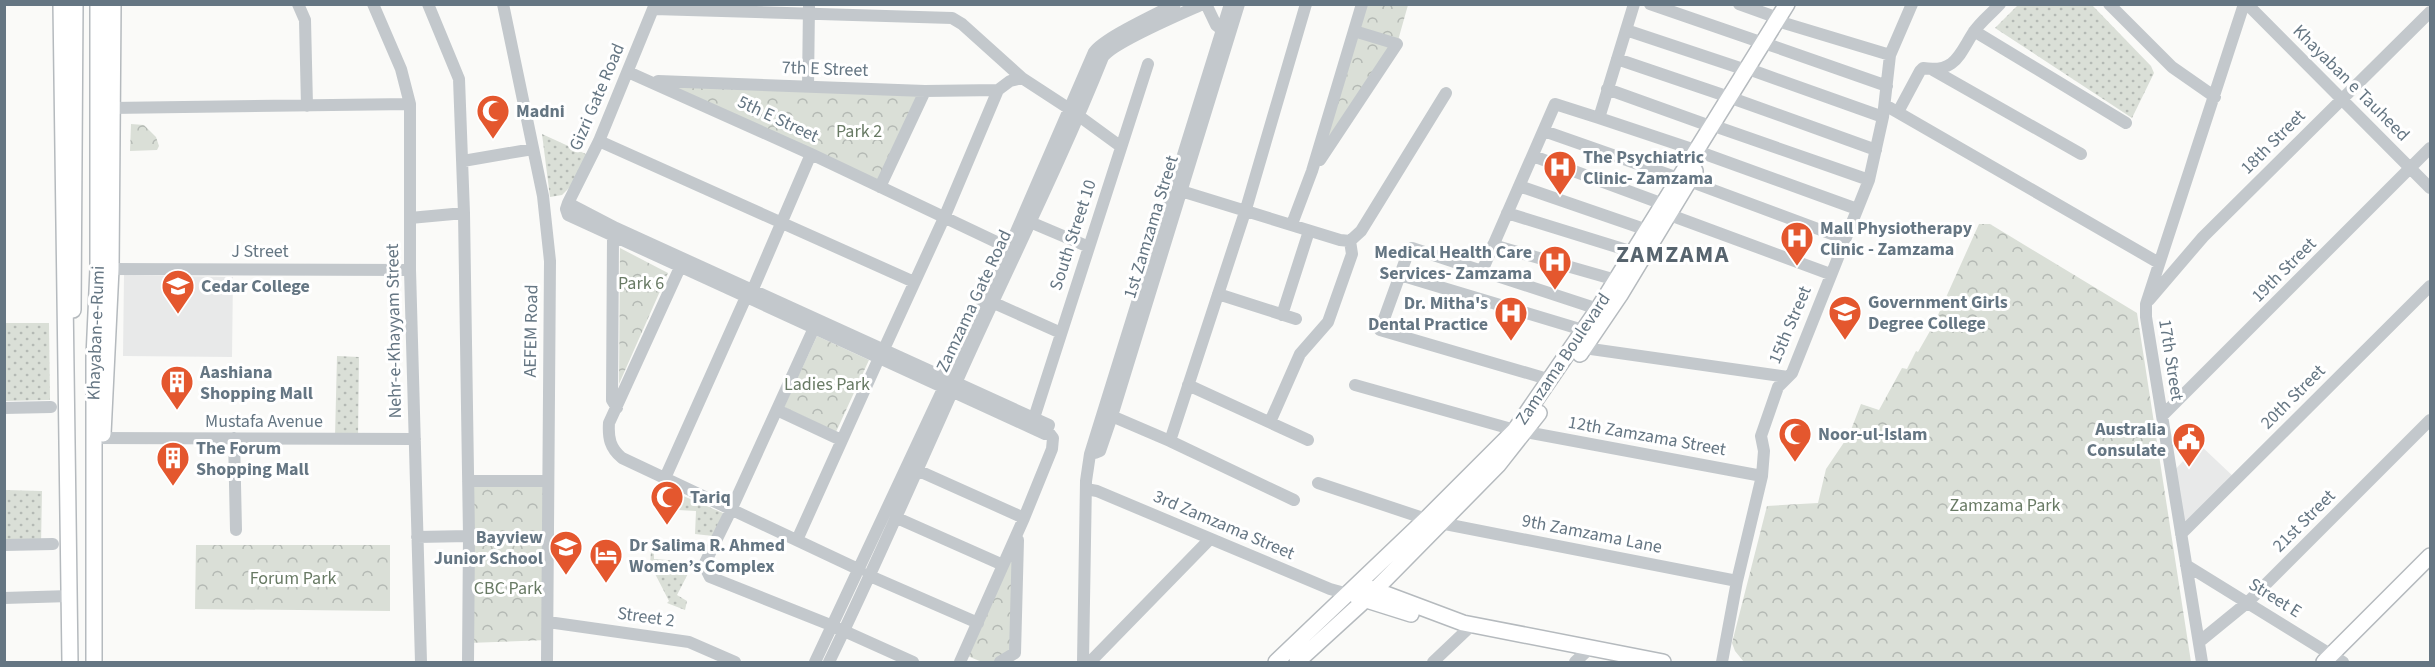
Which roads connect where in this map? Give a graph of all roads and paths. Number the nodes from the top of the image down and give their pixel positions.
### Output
1 (61, 4) edge
2 (75, 4) edge
3 (98, 4) edge
4 (113, 4) edge
5 (298, 4) edge
6 (373, 4) edge
7 (428, 4) edge
8 (503, 4) edge
9 (1175, 4) edge
10 (1204, 4) edge
11 (1230, 4) edge
12 (1239, 4) edge
13 (1306, 4) edge
14 (1362, 4) edge
15 (1634, 4) edge
16 (1650, 4) edge
17 (1739, 4) edge
18 (1786, 4) edge
19 (1796, 4) edge
20 (1912, 4) edge
21 (2000, 4) edge
22 (2109, 4) edge
23 (2245, 4) edge
24 (655, 7) edge
25 (808, 9) edge
26 (2430, 12) edge
27 (1781, 20) junction
28 (1626, 30) junction
29 (1354, 31) junction
30 (1974, 31) junction
31 (1226, 32) junction
32 (1766, 44) junction
33 (1890, 55) junction
34 (1617, 59) junction
35 (1148, 64) dead end
36 (1933, 70) junction
37 (1750, 71) junction
38 (628, 72) junction
39 (1022, 78) junction
40 (651, 81) junction
41 (1887, 86) junction
42 (808, 87) junction
43 (1607, 89) junction
44 (998, 90) junction
45 (925, 91) junction
46 (1446, 93) dead end
47 (2215, 97) junction
48 (1733, 98) junction
49 (2342, 98) junction
50 (410, 104) junction
51 (307, 105) junction
52 (111, 108) junction
53 (1073, 111) junction
54 (1884, 111) junction
55 (1898, 112) junction
56 (1599, 118) junction
57 (2126, 123) dead end
58 (1715, 127) junction
59 (1544, 131) junction
60 (599, 141) junction
61 (1190, 145) junction
62 (1120, 146) junction
63 (2430, 148) edge
64 (533, 149) junction
65 (75, 150) junction
66 (1876, 150) junction
67 (1700, 152) junction
68 (812, 154) junction
69 (2081, 154) dead end
70 (1533, 156) junction
71 (463, 160) junction
72 (2410, 168) junction
73 (1312, 171) junction
74 (1683, 180) junction
75 (1869, 180) junction
76 (1519, 186) junction
77 (880, 187) junction
78 (2430, 188) edge
79 (1181, 191) junction
80 (1246, 209) junction
81 (1666, 209) junction
82 (1857, 209) junction
83 (464, 213) junction
84 (1507, 213) junction
85 (410, 218) junction
86 (944, 218) junction
87 (1030, 222) junction
88 (783, 224) junction
89 (1292, 224) junction
90 (1647, 230) junction
91 (1309, 231) junction
92 (615, 233) junction
93 (1845, 239) junction
94 (1350, 241) junction
95 (1160, 245) junction
96 (1493, 245) junction
97 (1089, 246) junction
98 (1009, 248) junction
99 (1634, 252) junction
100 (682, 263) junction
101 (2159, 263) junction
102 (410, 270) junction
103 (1482, 271) junction
104 (104, 273) junction
105 (1830, 274) junction
106 (1400, 275) junction
107 (1616, 280) junction
108 (914, 282) junction
109 (2430, 286) edge
110 (750, 293) junction
111 (1218, 294) junction
112 (994, 303) junction
113 (2146, 303) junction
114 (1598, 309) junction
115 (1282, 315) junction
116 (1296, 319) dead end
117 (979, 322) junction
118 (814, 328) junction
119 (1583, 330) junction
120 (1061, 333) junction
121 (851, 339) junction
122 (1584, 348) junction
123 (881, 354) junction
124 (65, 357) junction
125 (1788, 377) junction
126 (1551, 380) junction
127 (1355, 384) dead end
128 (950, 385) junction
129 (1188, 385) junction
130 (51, 407) dead end
131 (4, 408) edge
132 (617, 408) junction
133 (777, 410) junction
134 (1107, 415) junction
135 (2162, 416) junction
136 (1034, 418) junction
137 (2430, 420) edge
138 (1270, 422) junction
139 (1047, 430) junction
140 (1521, 431) junction
141 (103, 438) junction
142 (234, 438) junction
143 (415, 438) junction
144 (841, 440) junction
145 (1308, 440) dead end
146 (1170, 441) junction
147 (919, 471) junction
148 (1762, 476) junction
149 (665, 478) junction
150 (468, 481) junction
151 (548, 481) junction
152 (1318, 483) dead end
153 (896, 487) junction
154 (1086, 489) junction
155 (909, 494) junction
156 (1294, 500) dead end
157 (732, 508) junction
158 (897, 518) junction
159 (1024, 518) junction
160 (1433, 521) junction
161 (236, 530) dead end
162 (1018, 533) junction
163 (2181, 534) junction
164 (469, 536) junction
165 (417, 537) junction
166 (1210, 539) junction
167 (797, 540) junction
168 (53, 544) dead end
169 (4, 545) edge
170 (2430, 556) edge
171 (2186, 565) junction
172 (1003, 566) junction
173 (2430, 569) edge
174 (865, 573) junction
175 (1737, 581) junction
176 (1353, 589) junction
177 (1370, 595) junction
178 (70, 596) junction
179 (4, 598) edge
180 (2248, 602) junction
181 (548, 622) junction
182 (978, 623) junction
183 (1469, 628) junction
184 (839, 629) junction
185 (2199, 642) junction
186 (1582, 655) edge
187 (2335, 661) edge
188 (70, 663) edge
189 (94, 663) edge
190 (421, 663) edge
191 (468, 663) edge
192 (547, 663) edge
193 (735, 663) edge
194 (816, 663) edge
195 (829, 663) edge
196 (913, 663) edge
197 (960, 663) edge
198 (1000, 663) edge
199 (1083, 663) edge
200 (1090, 663) edge
201 (1276, 663) edge
202 (1297, 663) edge
203 (1433, 663) edge
204 (1621, 663) edge
205 (1663, 663) edge
206 (1722, 663) edge
207 (2202, 663) edge

1 - 124 main road, Khayaban-e-Rumi
2 - 65 main road
3 - 104 main road, Khayaban-e-Rumi
4 - 52 main road
5 - 51 street
6 - 50 street, Nehr-e-Khayyam Street
7 - 71 street
8 - 64 street, AEFEM Road
9 - 53 street, Zamzama Gate Road
10 - 31 street
10 - 53 street, Zamzama Gate Road
11 - 31 street, 1st Zamzama Street
12 - 31 street, 1st Zamzama Street
13 - 80 street
14 - 29 street
15 - 28 street
16 - 32 street
17 - 27 street
18 - 27 main road, Zamzama Boulevard
19 - 27 main road, Zamzama Boulevard
20 - 33 street, 15th Street
21 - 30 street
22 - 47 street
23 - 47 street, 17th Street
23 - 49 street, Khayaban e Tauheed
24 - 25 street
24 - 38 street, Gizri Gate Road
25 - 39 street
25 - 42 street
26 - 49 street, 18th Street
27 - 32 main road, Zamzama Boulevard
27 - 33 street
28 - 34 street
28 - 37 street
29 - 73 street
29 - 73 street
30 - 36 street
30 - 57 street
31 - 61 street, 1st Zamzama Street
32 - 37 main road, Zamzama Boulevard
32 - 41 street
33 - 41 street, 15th Street
34 - 43 street
34 - 48 street
35 - 62 street, South Street 10
36 - 55 street
36 - 69 street
37 - 48 main road, Zamzama Boulevard
37 - 54 street
38 - 40 street, 5th E Street
38 - 60 street, Gizri Gate Road
39 - 44 street
39 - 53 street
40 - 42 street, 7th E Street
40 - 68 street, 5th E Street
41 - 54 street, 15th Street
42 - 45 street, 7th E Street
43 - 56 street
43 - 58 street
44 - 45 street, 7th E Street
44 - 86 street
45 - 77 street
46 - 94 street
47 - 101 street, 17th Street
48 - 58 main road, Zamzama Boulevard
48 - 66 street
49 - 72 street, Khayaban e Tauheed
49 - 113 street, 18th Street
50 - 51 street
50 - 85 street, Nehr-e-Khayyam Street
51 - 52 street
52 - 104 main road
53 - 62 street
53 - 87 street, Zamzama Gate Road
53 - 98 street, Zamzama Gate Road
54 - 55 street
54 - 66 street, 15th Street
55 - 101 street
56 - 59 street
56 - 67 street
58 - 67 main road, Zamzama Boulevard
58 - 75 street
59 - 70 street
59 - 74 street
60 - 88 street
60 - 92 street, Gizri Gate Road
61 - 79 street, 1st Zamzama Street
61 - 95 street, 1st Zamzama Street
62 - 97 street, South Street 10
63 - 72 street, 19th Street
64 - 71 street
64 - 151 street, AEFEM Road
65 - 104 main road
65 - 124 main road
66 - 75 street, 15th Street
67 - 74 main road, Zamzama Boulevard
67 - 82 street
68 - 77 street, 5th E Street
68 - 88 street
70 - 76 street
70 - 81 street
71 - 83 street
72 - 78 street, Khayaban e Tauheed
72 - 135 street, 19th Street
73 - 89 street
74 - 81 main road, Zamzama Boulevard
74 - 93 street
75 - 82 street, 15th Street
76 - 84 street
76 - 90 street
77 - 86 street, 5th E Street
79 - 80 street
79 - 95 street, 1st Zamzama Street
80 - 89 street
80 - 111 street
81 - 90 main road, Zamzama Boulevard
81 - 105 street
81 - 122 main road, Zamzama Boulevard
82 - 93 street, 15th Street
83 - 85 street
83 - 150 street
84 - 96 street
84 - 99 street
85 - 102 street, Nehr-e-Khayyam Street
86 - 98 street, 5th E Street
86 - 108 street
87 - 97 street
87 - 112 street, Zamzama Gate Road
88 - 108 street
88 - 110 street
89 - 91 street
90 - 99 main road, Zamzama Boulevard
91 - 94 street
91 - 115 street
92 - 100 street
92 - 132 street
93 - 105 street, 15th Street
94 - 138 street
95 - 134 street, 1st Zamzama Street
96 - 103 street
96 - 107 street
97 - 120 street, South Street 10
98 - 117 street, Zamzama Gate Road
99 - 107 main road, Zamzama Boulevard
100 - 110 street
100 - 132 street
101 - 113 street, 17th Street
102 - 104 street, J Street
102 - 143 street, Nehr-e-Khayyam Street
103 - 106 street
103 - 114 street
104 - 141 main road, Khayaban-e-Rumi
105 - 125 street, 15th Street
106 - 119 street
106 - 126 street
107 - 114 main road, Zamzama Boulevard
108 - 123 street
109 - 163 street, 20th Street
110 - 118 street
110 - 121 street
110 - 149 street
111 - 115 street
111 - 129 street
112 - 117 street, Zamzama Gate Road
112 - 120 street
113 - 135 street, 17th Street
114 - 119 main road, Zamzama Boulevard
115 - 116 street
117 - 128 street, Zamzama Gate Road
118 - 121 street
118 - 133 street
119 - 126 main road, Zamzama Boulevard
120 - 136 street, South Street 10
121 - 123 street
122 - 125 street
122 - 140 main road, Zamzama Boulevard
123 - 128 street
123 - 144 street
124 - 178 main road, Khayaban-e-Rumi
125 - 148 street, 15th Street
126 - 140 main road, Zamzama Boulevard
127 - 140 street, 12th Zamzama Street
128 - 136 street
128 - 139 street
128 - 147 street, Zamzama Gate Road
128 - 153 street, Zamzama Gate Road
129 - 138 street
129 - 146 street
130 - 131 street
132 - 149 street
133 - 144 street
133 - 157 street
134 - 146 street
134 - 154 street, 1st Zamzama Street
135 - 163 street, 17th Street
136 - 139 street
137 - 180 street, 21st Street
138 - 145 street
139 - 159 street
140 - 148 street, 12th Zamzama Street
140 - 160 main road, Zamzama Boulevard
141 - 142 street, Mustafa Avenue
141 - 189 main road, Khayaban-e-Rumi
142 - 143 street, Mustafa Avenue
142 - 161 street
143 - 165 street, Nehr-e-Khayyam Street
144 - 167 street
146 - 156 street
147 - 155 street, Zamzama Gate Road
147 - 159 street
148 - 175 street, 15th Street
149 - 157 street
150 - 151 street
150 - 164 street
151 - 181 street, AEFEM Road
152 - 160 street, 9th Zamzama Lane
153 - 155 street
153 - 174 street, Zamzama Gate Road
154 - 166 street, 3rd Zamzama Street
154 - 199 street, 1st Zamzama Street
155 - 158 street, Zamzama Gate Road
157 - 167 street
157 - 184 street
158 - 172 street
158 - 174 street, Zamzama Gate Road
159 - 162 street
160 - 175 street, 9th Zamzama Lane
160 - 176 main road, Zamzama Boulevard
160 - 177 main road, Zamzama Boulevard
162 - 172 street
162 - 198 street
163 - 171 street, 17th Street
164 - 165 street
164 - 191 street
165 - 190 street, Nehr-e-Khayyam Street
166 - 176 street, 3rd Zamzama Street
166 - 200 street
167 - 174 street
168 - 169 street
170 - 187 main road
171 - 180 street, Street E
171 - 185 street, 17th Street
172 - 182 street
173 - 187 main road
174 - 182 street
174 - 184 street, Zamzama Gate Road
175 - 206 street, 15th Street
176 - 177 main road
176 - 201 main road, Zamzama Boulevard
177 - 183 main road
177 - 202 main road, Zamzama Boulevard
178 - 179 street
178 - 188 main road, Khayaban-e-Rumi
180 - 185 street, 21st Street
180 - 187 street, Street E
181 - 192 street, AEFEM Road
181 - 193 street, Street 2
182 - 197 street
183 - 186 main road
183 - 203 street
184 - 194 street, Zamzama Gate Road
184 - 195 street, Zamzama Gate Road
184 - 196 street
185 - 207 street, 17th Street
186 - 204 main road
186 - 205 main road

